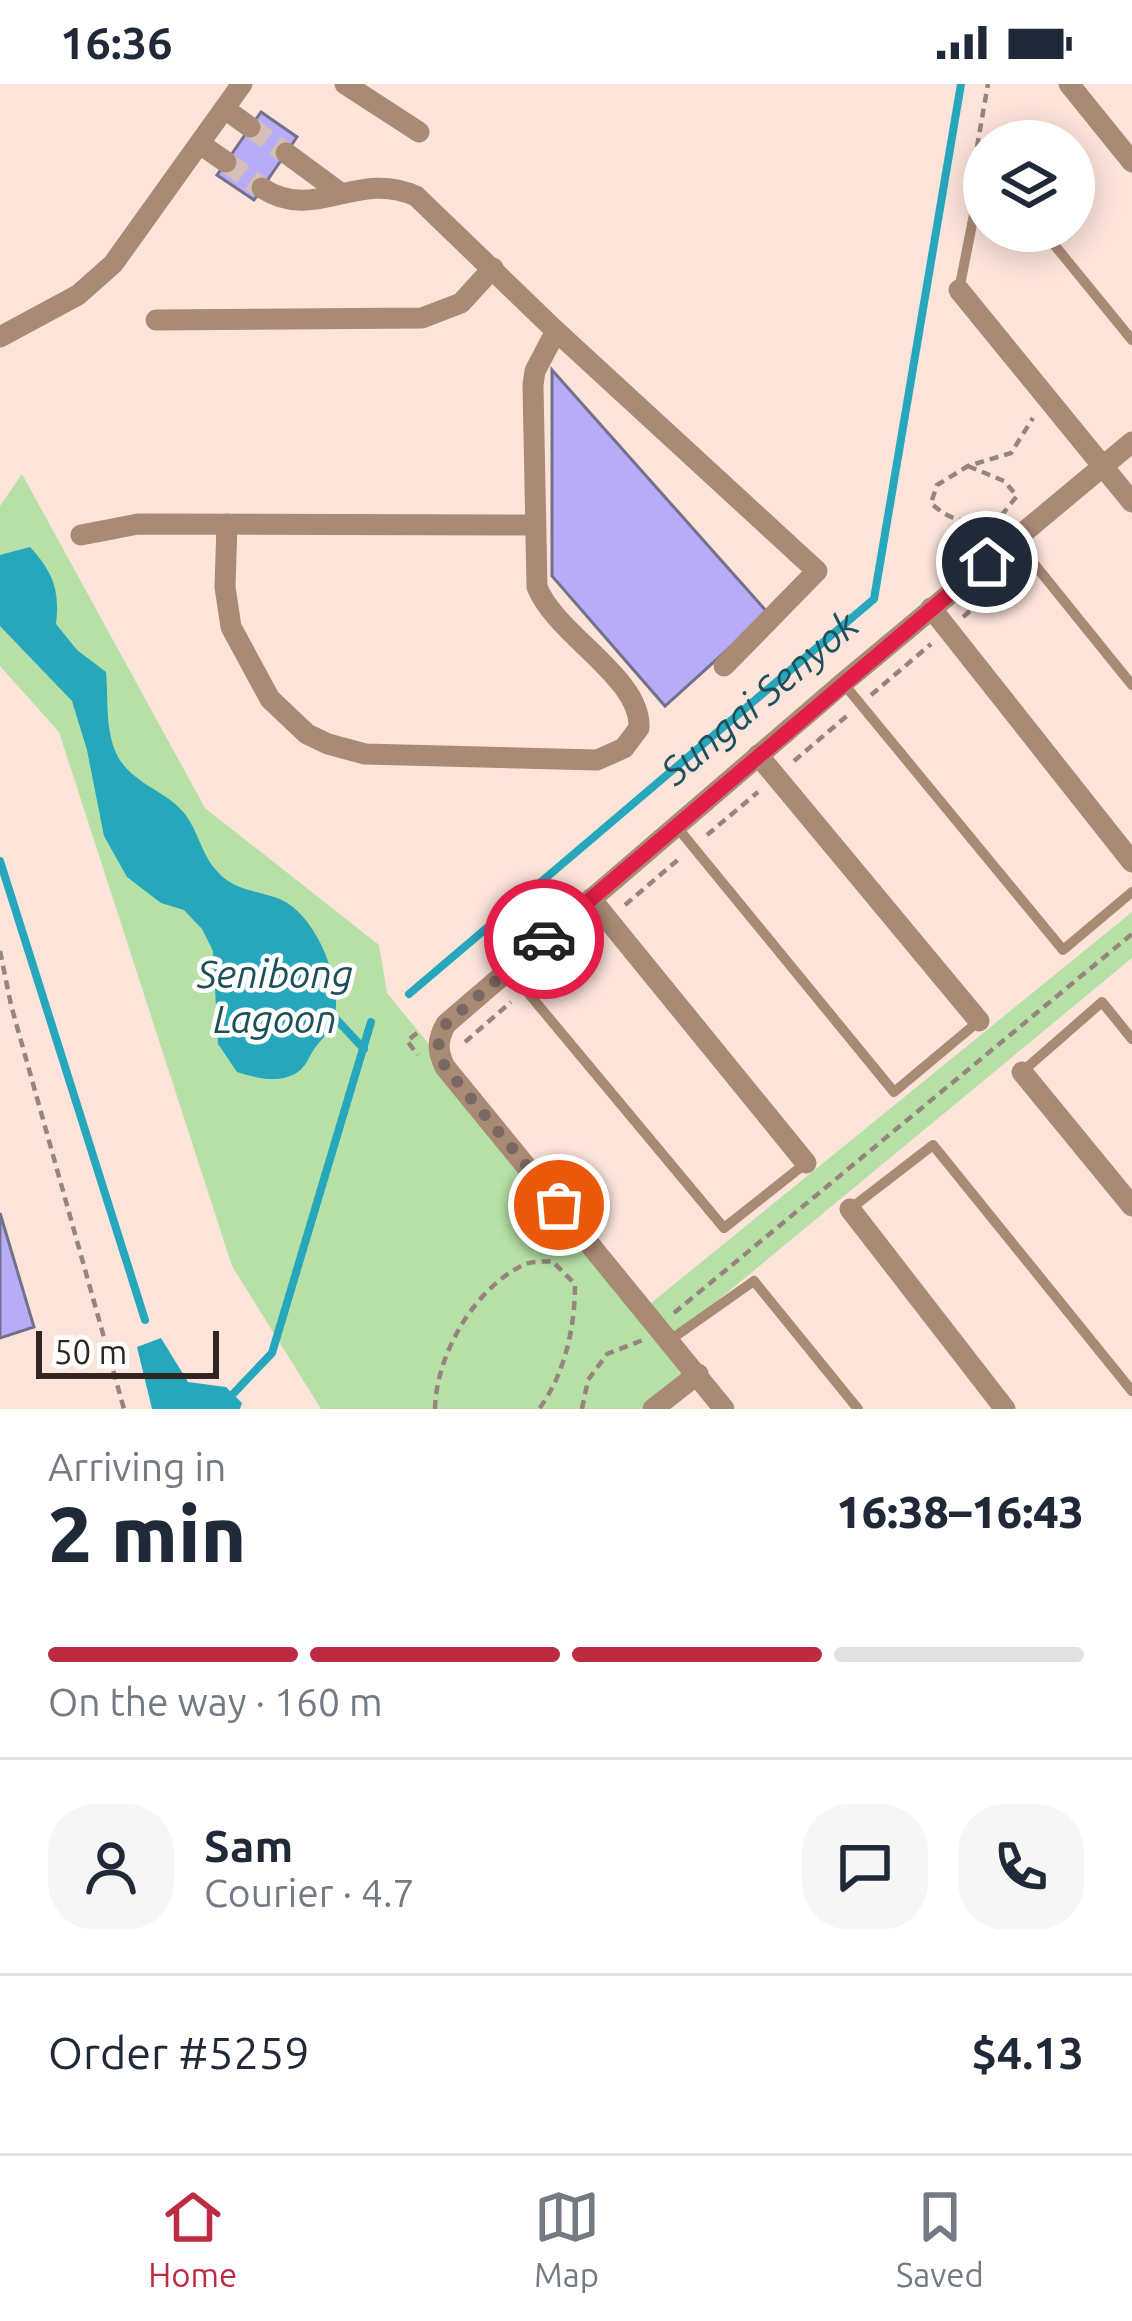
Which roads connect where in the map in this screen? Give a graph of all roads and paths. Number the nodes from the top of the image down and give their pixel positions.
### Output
1 (242, 84) edge
2 (345, 84) edge
3 (1069, 84) edge
4 (225, 109) junction
5 (250, 127) tunnel mouth
6 (419, 132) dead end
7 (200, 144) junction
8 (286, 153) tunnel mouth
9 (226, 162) tunnel mouth
10 (1132, 162) edge
11 (262, 188) tunnel mouth
12 (339, 192) junction
13 (967, 252) edge
14 (1059, 252) edge
15 (493, 268) junction
16 (959, 290) joint
17 (156, 320) dead end
18 (556, 332) junction
19 (0, 337) edge
20 (1132, 340) edge
21 (1033, 418) dead end
22 (1132, 442) edge
23 (968, 466) junction
24 (1103, 466) junction
25 (1132, 502) edge
26 (964, 523) junction
27 (226, 524) junction
28 (533, 525) junction
29 (81, 535) dead end
30 (1014, 539) junction
31 (984, 547) dead end
32 (932, 608) junction
33 (724, 666) dead end
34 (843, 683) junction
35 (1132, 686) edge
36 (758, 755) junction
37 (676, 826) junction
38 (1132, 862) edge
39 (1132, 892) edge
40 (591, 899) junction
41 (1132, 934) edge
42 (0, 951) edge
43 (509, 970) junction
44 (979, 1021) junction
45 (1132, 1039) edge
46 (999, 1044) junction
47 (1022, 1072) junction
48 (806, 1163) junction
49 (830, 1184) junction
50 (1132, 1206) edge
51 (850, 1209) junction
52 (557, 1247) dead end
53 (552, 1261) junction
54 (589, 1283) dead end
55 (575, 1285) junction
56 (664, 1333) junction
57 (698, 1374) junction
58 (1132, 1391) edge
59 (124, 1409) edge
60 (435, 1409) edge
61 (539, 1409) edge
62 (582, 1409) edge
63 (653, 1409) edge
64 (724, 1409) edge
65 (858, 1409) edge
66 (1005, 1409) edge

1 - 4 street
2 - 6 street
3 - 10 street
4 - 5 street
4 - 7 street
7 - 9 street
7 - 19 street
8 - 12 street
11 - 12 street
12 - 15 street
13 - 16 lane
14 - 20 lane
15 - 17 street
15 - 18 street
16 - 24 street
18 - 28 street
18 - 33 street
21 - 23 path
22 - 24 street
23 - 26 path
23 - 26 path
24 - 25 street
24 - 30 street
26 - 31 path
27 - 28 street
27 - 28 street
27 - 29 street
30 - 32 street
30 - 35 lane
32 - 34 street
32 - 38 street
34 - 36 street
34 - 39 lane
36 - 37 street
36 - 44 street
37 - 40 street
37 - 44 lane
40 - 43 street
40 - 48 street
41 - 46 path
42 - 59 path
43 - 48 lane
43 - 56 street
44 - 46 path
45 - 47 lane
46 - 47 path
46 - 49 path
47 - 50 street
48 - 49 path
49 - 51 path
49 - 56 path
51 - 58 lane
51 - 66 street
52 - 53 path
53 - 55 path
53 - 60 path
54 - 55 path
55 - 61 path
56 - 57 street
56 - 62 path
56 - 65 lane
57 - 63 street
57 - 64 street

